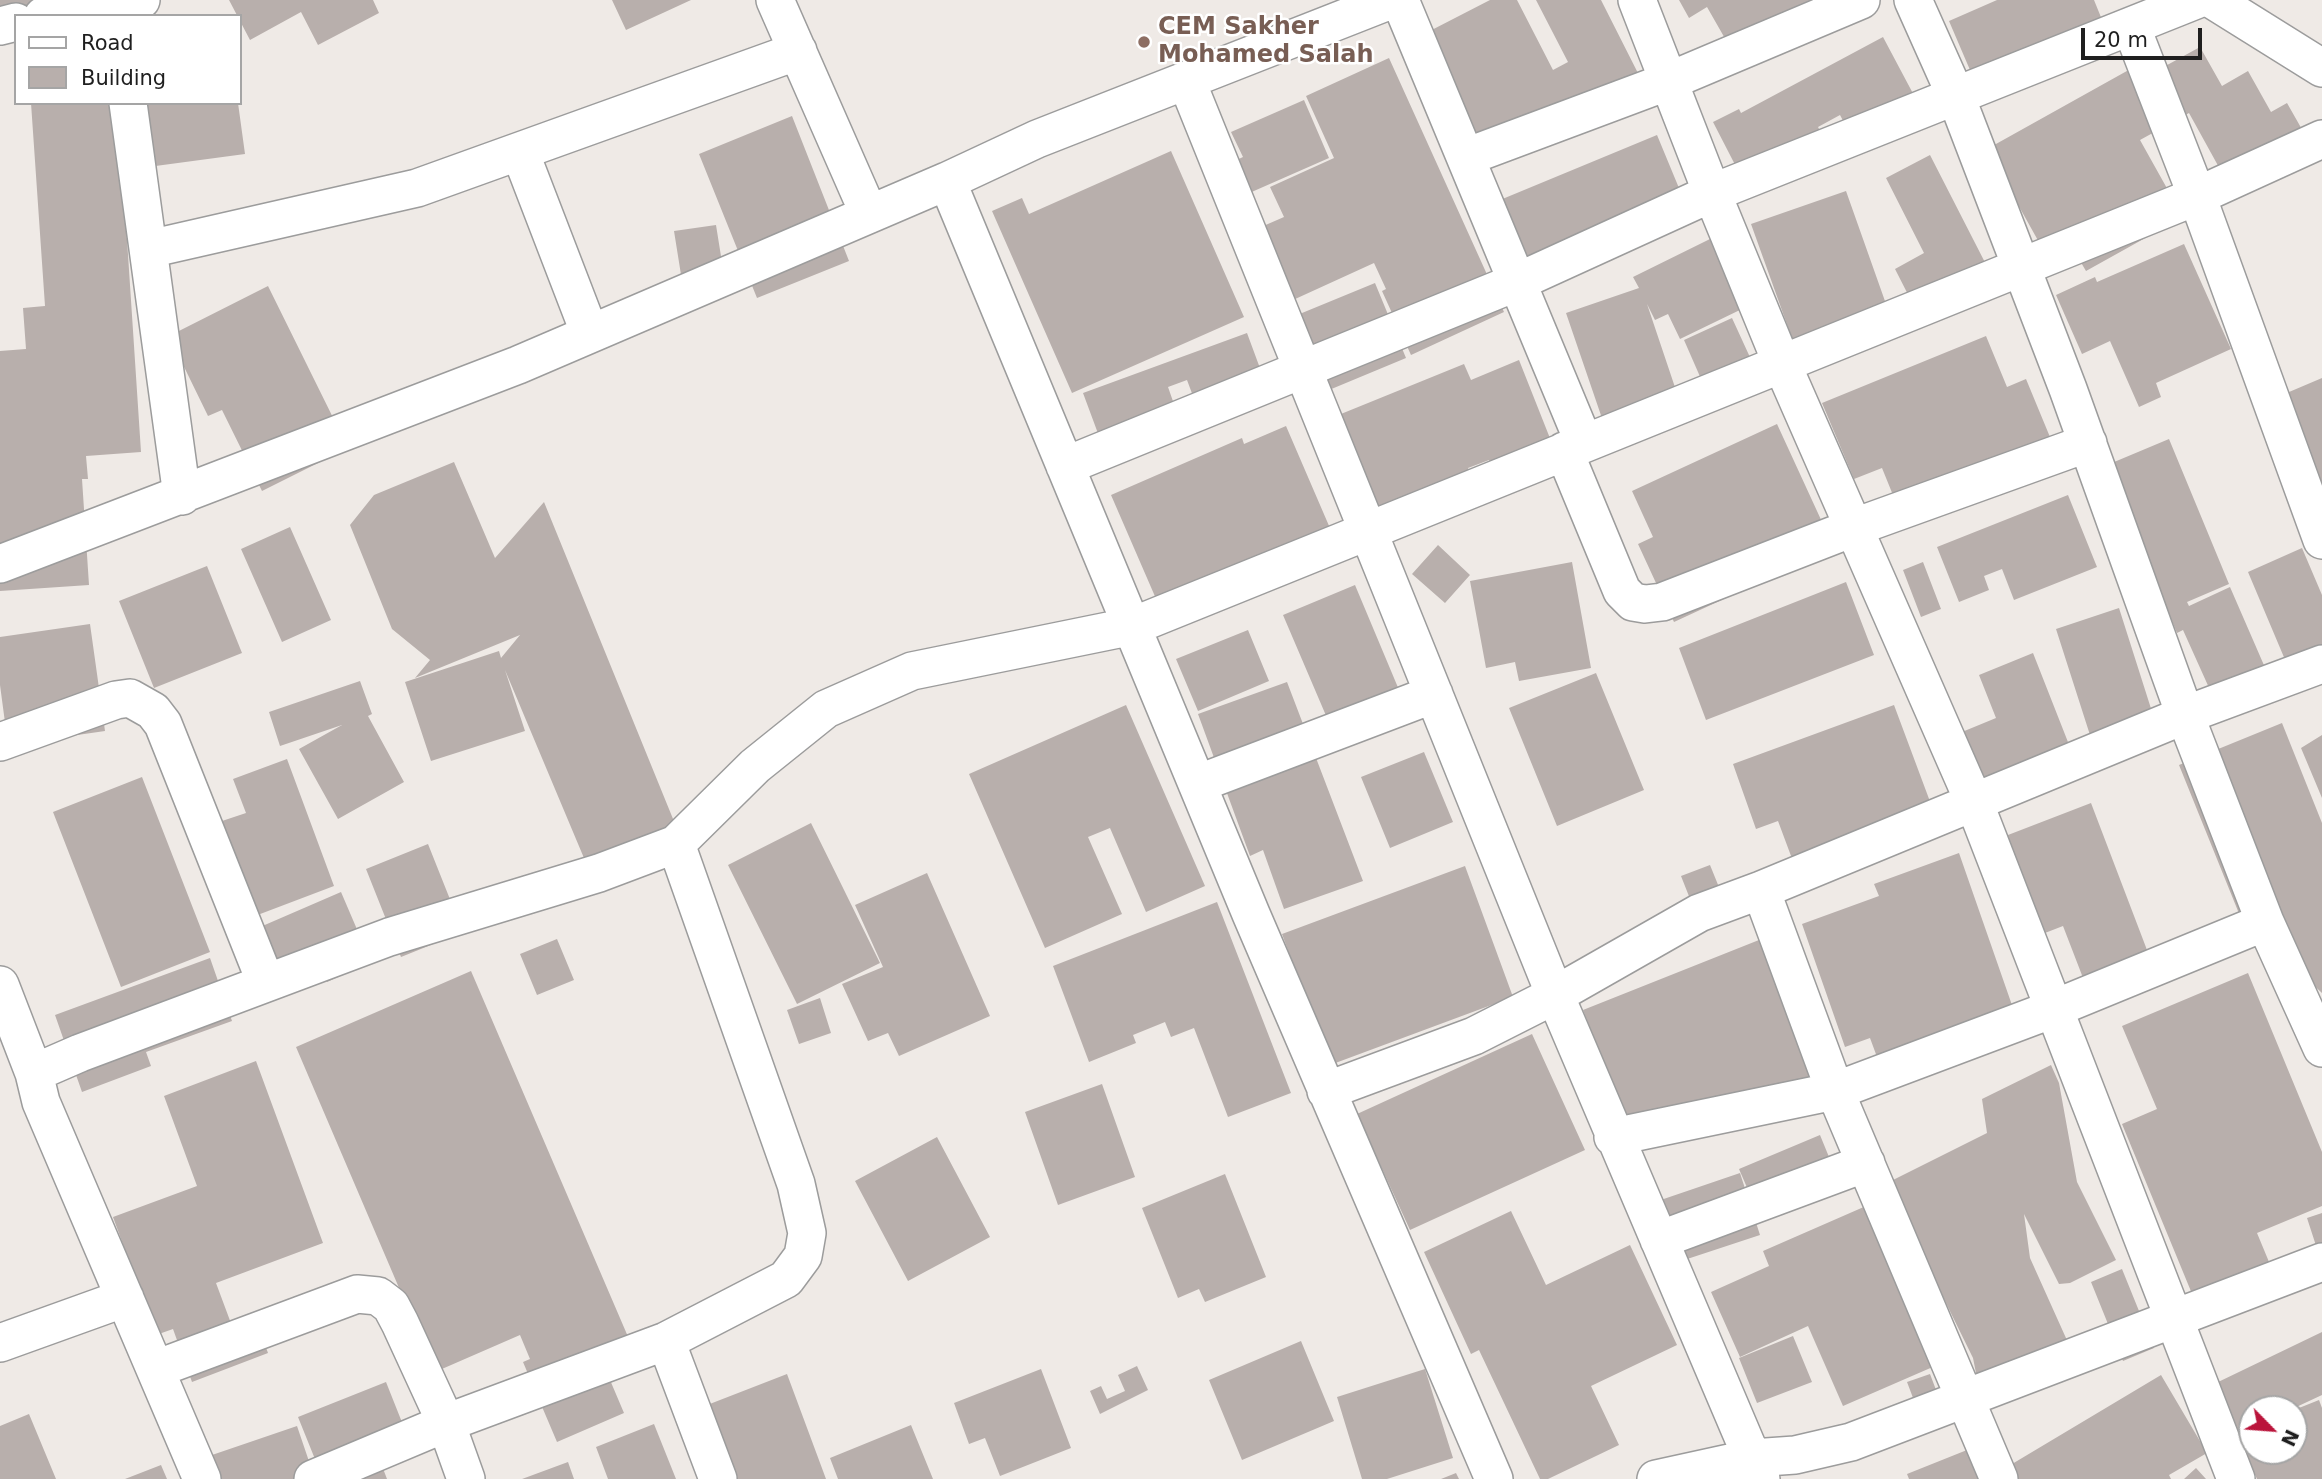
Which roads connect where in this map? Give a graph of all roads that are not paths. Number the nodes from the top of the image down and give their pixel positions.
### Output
1 (775, 0) edge
2 (1391, 0) edge
3 (1400, 0) edge
4 (1637, 0) edge
5 (1861, 0) edge
6 (1913, 0) edge
7 (2196, 0) edge
8 (2213, 0) edge
9 (124, 7) edge
10 (61, 14) edge
11 (2131, 26) junction
12 (797, 51) junction
13 (2322, 68) edge
14 (1669, 81) junction
15 (1187, 82) junction
16 (1955, 94) junction
17 (128, 105) edge
18 (2322, 139) edge
19 (520, 152) junction
20 (1465, 157) junction
21 (947, 181) junction
22 (1712, 192) junction
23 (2197, 196) junction
24 (869, 214) junction
25 (149, 249) junction
26 (2021, 266) junction
27 (1517, 282) junction
28 (590, 334) junction
29 (1782, 363) junction
30 (1303, 368) junction
31 (2088, 443) junction
32 (1574, 447) junction
33 (1065, 466) junction
34 (183, 496) junction
35 (1855, 527) junction
36 (1368, 530) junction
37 (2322, 540) edge
38 (0, 564) edge
39 (1133, 626) junction
40 (2322, 664) edge
41 (1434, 694) junction
42 (2185, 715) junction
43 (0, 742) edge
44 (1197, 784) junction
45 (1973, 802) junction
46 (676, 844) junction
47 (1761, 890) junction
48 (2264, 922) junction
49 (267, 983) junction
50 (0, 985) edge
51 (1555, 995) junction
52 (2053, 1009) junction
53 (2322, 1048) edge
54 (34, 1073) junction
55 (1326, 1091) junction
56 (1835, 1091) junction
57 (1614, 1137) junction
58 (1866, 1163) junction
59 (1659, 1240) junction
60 (2322, 1262) edge
61 (125, 1298) junction
62 (2172, 1319) junction
63 (666, 1341) junction
64 (0, 1343) edge
65 (156, 1369) junction
66 (1965, 1398) junction
67 (446, 1423) junction
68 (1756, 1468) edge
69 (202, 1479) edge
70 (313, 1479) edge
71 (466, 1479) edge
72 (718, 1479) edge
73 (1494, 1479) edge
74 (1656, 1479) edge
75 (1999, 1479) edge
76 (2236, 1479) edge

1 - 12 street
2 - 15 street
3 - 20 street
4 - 14 street
5 - 14 street
6 - 16 street
7 - 11 street
8 - 13 street
9 - 10 street
11 - 16 street
11 - 23 street
12 - 19 street
12 - 24 street
14 - 20 street
14 - 22 street
15 - 21 street
15 - 30 street
16 - 22 street
16 - 26 street
17 - 25 street
18 - 23 street
19 - 25 street
19 - 28 street
20 - 27 street
21 - 24 street
21 - 33 street
22 - 27 street
22 - 29 street
23 - 26 street
23 - 37 street
24 - 28 street
25 - 34 street
26 - 29 street
26 - 31 street
27 - 30 street
27 - 32 street
28 - 34 street
29 - 32 street
29 - 35 street
30 - 33 street
30 - 36 street
31 - 35 street
31 - 42 street
32 - 35 street
32 - 36 street
33 - 39 street
34 - 38 street
35 - 45 street
36 - 39 street
36 - 41 street
39 - 44 street
39 - 46 street
40 - 42 street
41 - 44 street
41 - 51 street
42 - 45 street
42 - 48 street
43 - 49 street
44 - 55 street
45 - 47 street
45 - 52 street
46 - 49 street
46 - 63 street
47 - 51 street
47 - 56 street
48 - 52 street
48 - 53 street
49 - 54 street
50 - 54 street
51 - 55 street
51 - 57 street
52 - 56 street
52 - 62 street
54 - 61 street
55 - 73 street
56 - 57 street
56 - 58 street
57 - 59 street
58 - 59 street
58 - 66 street
59 - 68 street
60 - 62 street
61 - 64 street
61 - 65 street
62 - 66 street
62 - 76 street
63 - 67 street
63 - 72 street
65 - 67 street
65 - 69 street
66 - 68 street
66 - 75 street
67 - 70 street
67 - 71 street
68 - 74 street

